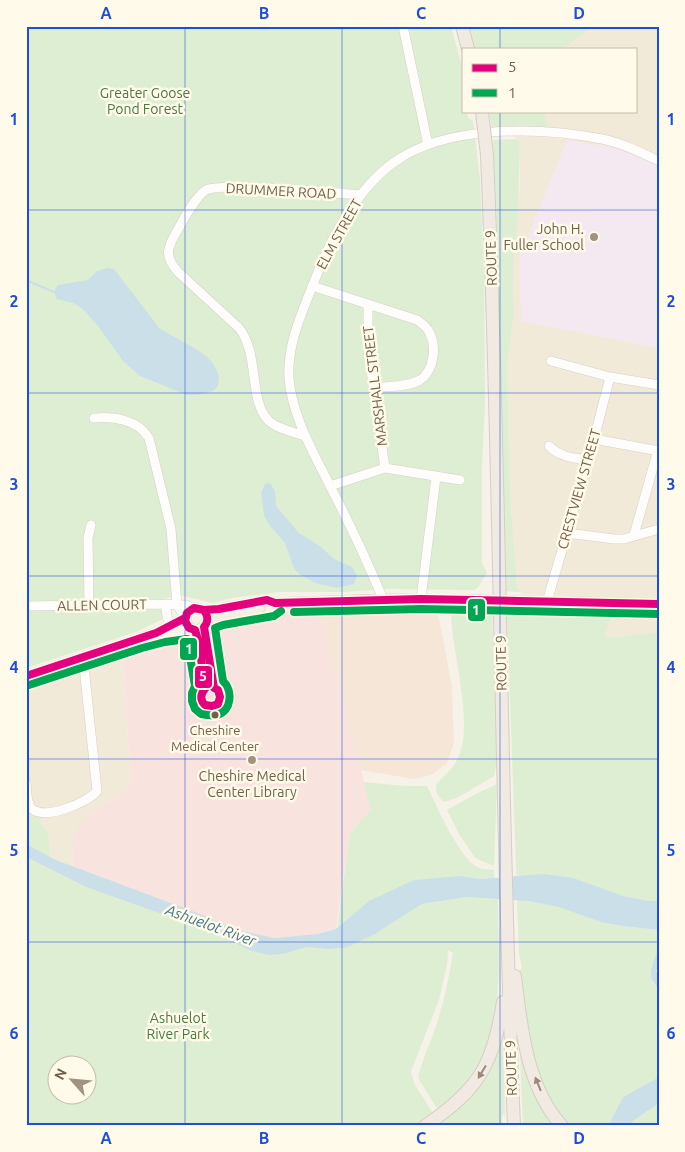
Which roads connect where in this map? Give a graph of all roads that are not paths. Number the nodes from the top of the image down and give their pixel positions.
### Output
1 (403, 26) edge
2 (462, 26) edge
3 (468, 48) edge
4 (482, 112) edge
5 (428, 144) junction
6 (659, 161) edge
7 (360, 195) junction
8 (312, 286) junction
9 (368, 304) junction
10 (551, 361) dead end
11 (610, 377) junction
12 (659, 385) edge
13 (374, 388) junction
14 (94, 418) dead end
15 (305, 436) junction
16 (594, 439) junction
17 (549, 446) dead end
18 (658, 451) edge
19 (588, 460) junction
20 (385, 468) junction
21 (436, 476) junction
22 (460, 480) dead end
23 (330, 486) junction
24 (92, 525) dead end
25 (659, 529) edge
26 (567, 533) junction
27 (634, 535) junction
28 (383, 599) junction
29 (420, 599) junction
30 (547, 602) junction
31 (165, 604) junction
32 (659, 604) edge
33 (177, 605) junction
34 (26, 606) edge
35 (89, 606) junction
36 (202, 613) junction
37 (187, 621) junction
38 (169, 626) junction
39 (156, 632) junction
40 (83, 658) junction
41 (26, 676) edge
42 (26, 783) edge
43 (507, 921) junction
44 (508, 975) junction
45 (425, 1126) edge
46 (514, 1126) edge
47 (562, 1126) edge

1 - 5 street
2 - 3 highway
4 - 43 highway, ROUTE 9, bridge
5 - 6 street, ELM STREET
5 - 7 street, ELM STREET
7 - 8 street, ELM STREET
7 - 15 street, DRUMMER ROAD
8 - 9 street
8 - 15 street, ELM STREET
9 - 13 street, MARSHALL STREET
9 - 13 street
10 - 11 street
11 - 12 street
11 - 16 street, CRESTVIEW STREET
13 - 20 street, MARSHALL STREET
14 - 33 street
15 - 23 street, ELM STREET
16 - 18 street
16 - 19 street, CRESTVIEW STREET
17 - 19 street
18 - 27 street
19 - 26 street, CRESTVIEW STREET
20 - 21 street
20 - 23 street
21 - 22 street
21 - 29 street
23 - 28 street, ELM STREET
24 - 35 street
25 - 27 street
26 - 27 street
26 - 30 street, CRESTVIEW STREET
28 - 29 main road
28 - 36 main road
29 - 30 main road, bridge
30 - 32 main road
31 - 33 street, ALLEN COURT
31 - 35 street, ALLEN COURT
31 - 38 street
33 - 36 street, ALLEN COURT
33 - 37 street
34 - 35 street, ALLEN COURT
36 - 37 main road
36 - 37 main road
37 - 38 main road
37 - 39 main road
38 - 39 main road
39 - 40 main road
40 - 41 main road
40 - 42 street
43 - 44 highway, ROUTE 9
47 -> 43 highway
44 -> 45 highway
44 - 46 highway, ROUTE 9

